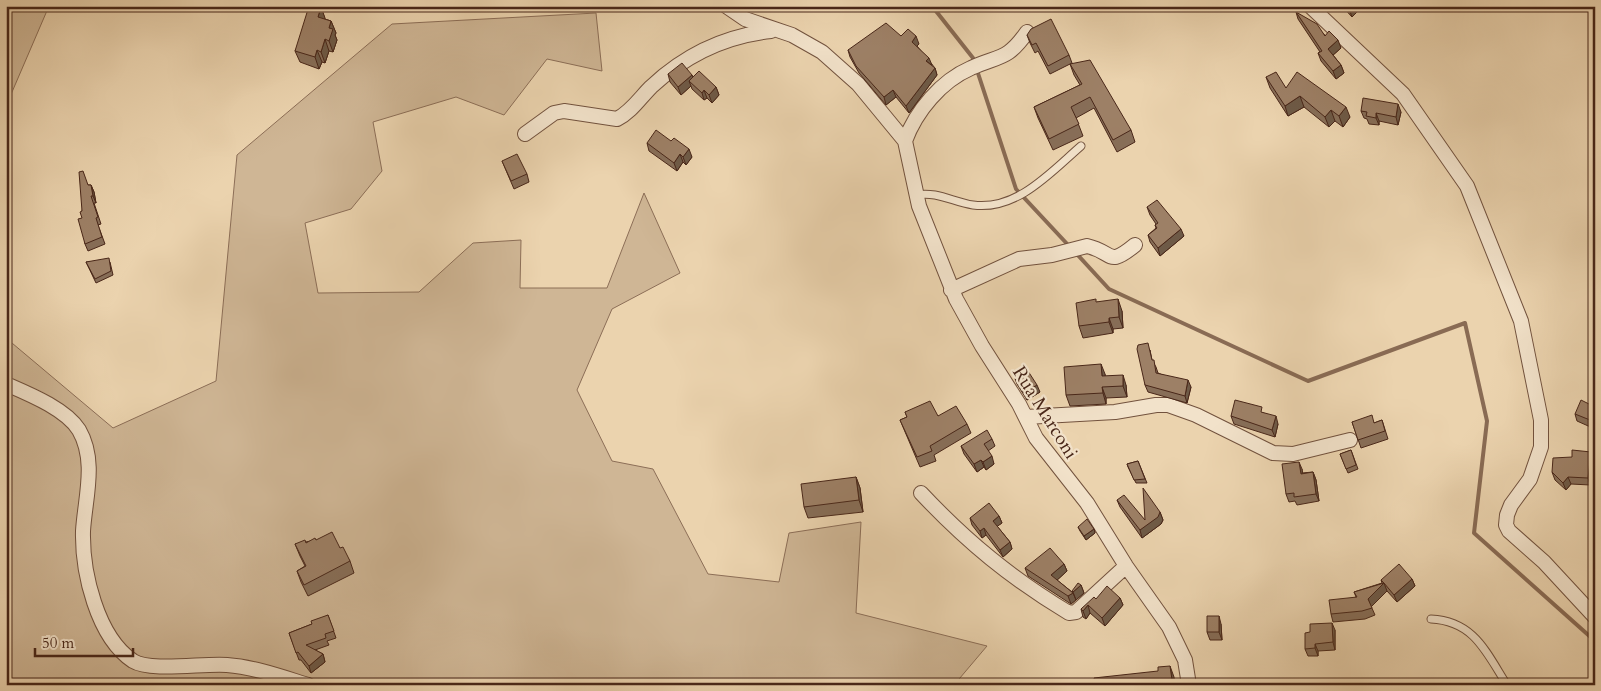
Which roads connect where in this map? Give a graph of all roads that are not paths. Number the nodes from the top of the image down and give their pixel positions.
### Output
1 (726, 6) edge
2 (1310, 6) edge
3 (774, 31) junction
4 (1027, 32) edge
5 (526, 134) dead end
6 (906, 141) junction
7 (1081, 146) dead end
8 (916, 195) junction
9 (1135, 245) dead end
10 (951, 290) junction
11 (6, 384) edge
12 (1026, 417) junction
13 (1350, 440) dead end
14 (921, 493) dead end
15 (1126, 566) junction
16 (1595, 617) edge
17 (1431, 619) dead end
18 (308, 685) edge
19 (1189, 685) edge
20 (1507, 685) edge

1 - 3 street, Rua Marconi
2 - 16 street
3 - 5 street
3 - 6 street, Rua Marconi
4 - 6 street
6 - 8 street, Rua Marconi
7 - 8 lane
8 - 10 street, Rua Marconi
9 - 10 street
10 - 12 street, Rua Marconi
11 - 18 street
12 - 13 street
12 - 15 street, Rua Marconi
14 - 15 street
15 - 19 street, Rua Marconi
17 - 20 lane

